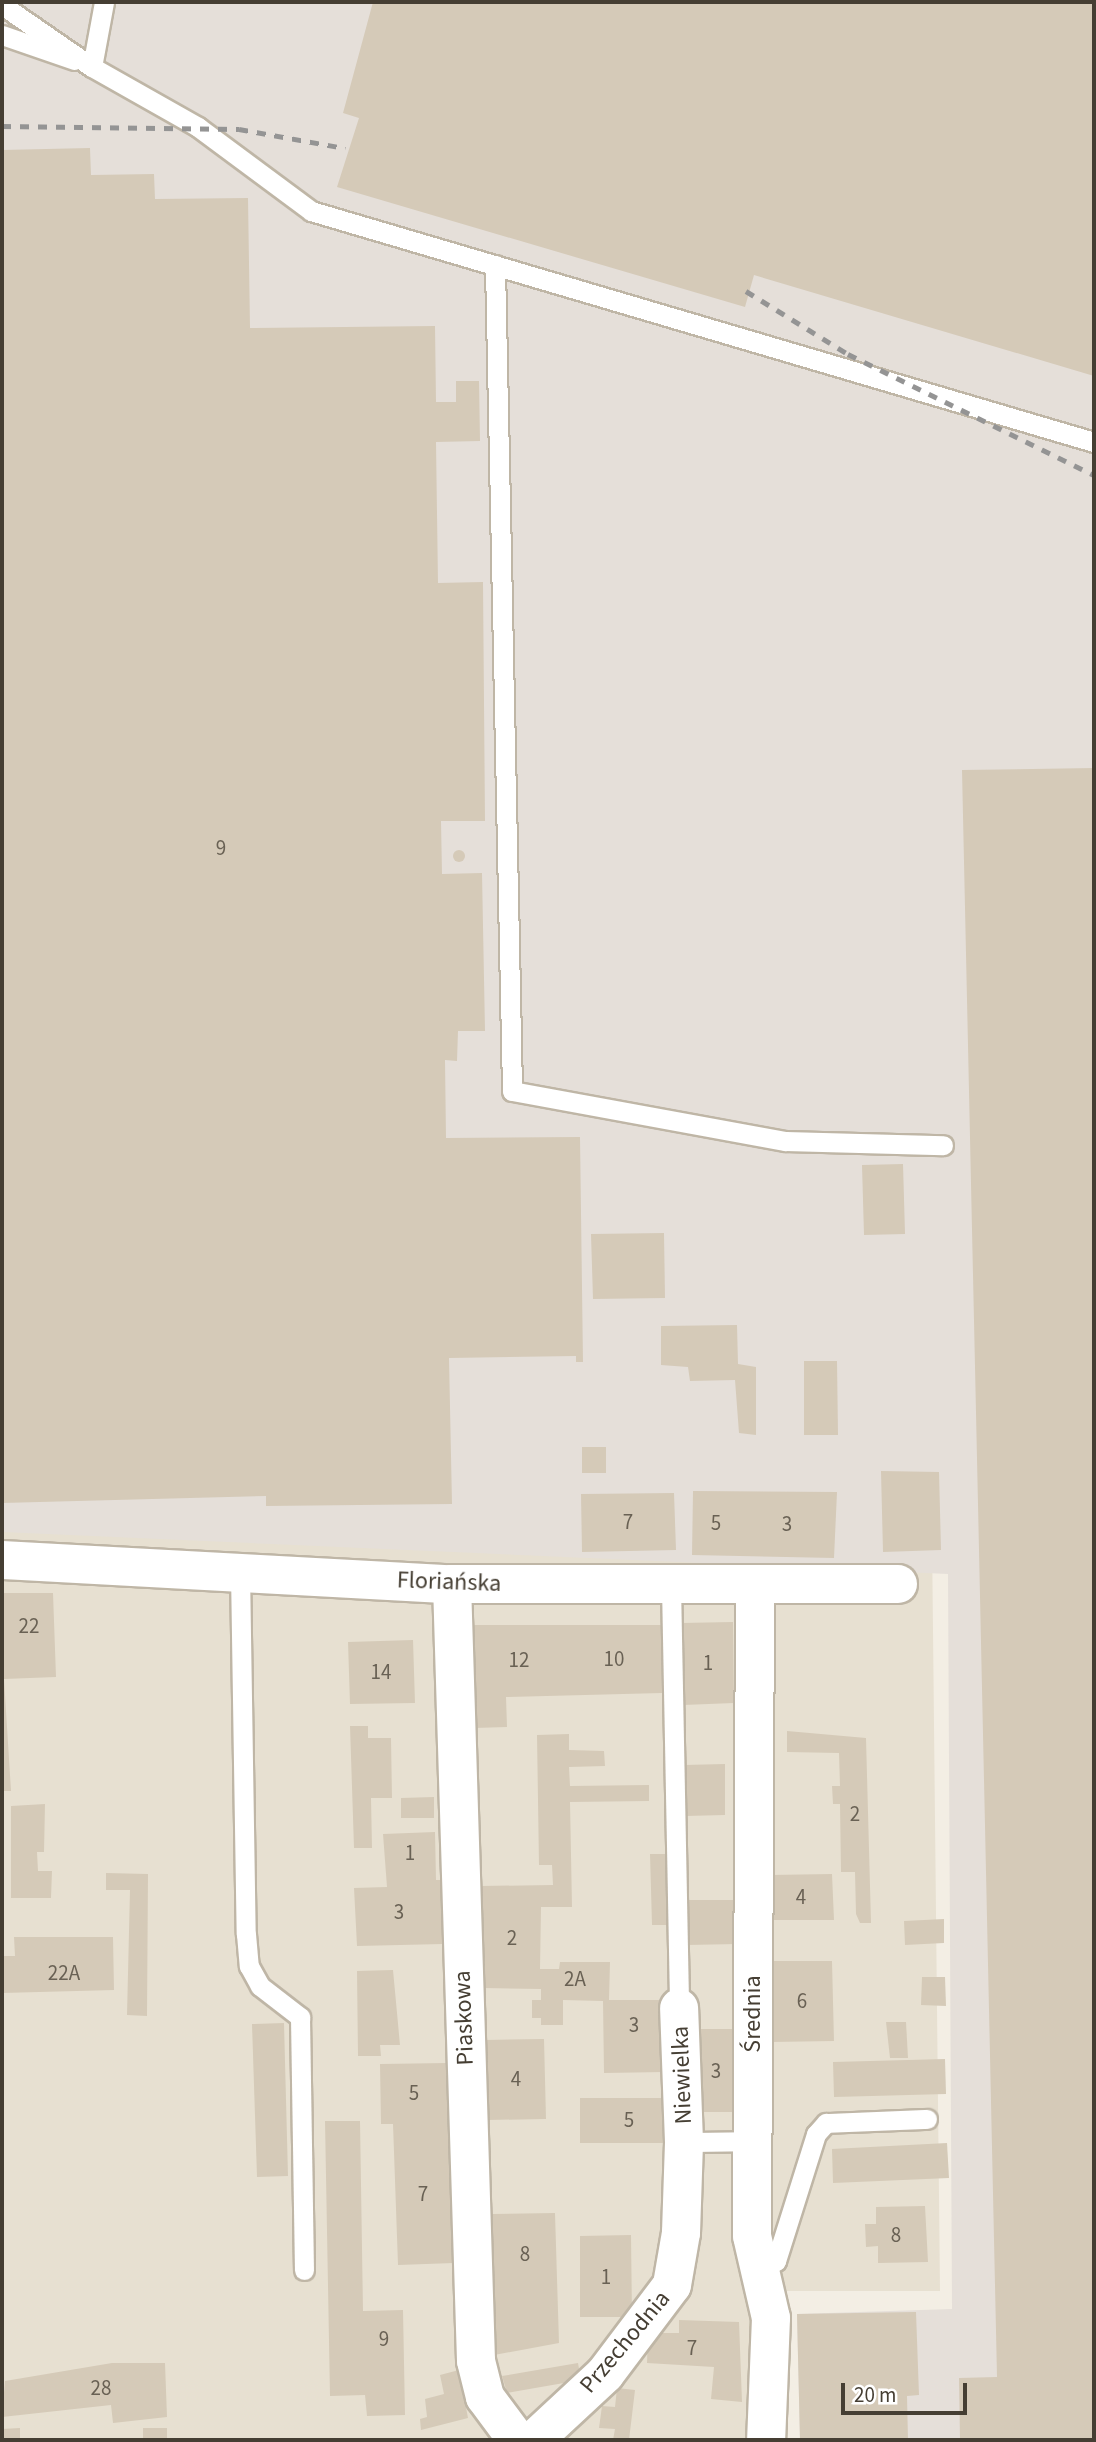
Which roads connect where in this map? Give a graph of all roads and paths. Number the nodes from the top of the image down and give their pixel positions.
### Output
1 (104, 2) edge
2 (2, 5) edge
3 (2, 35) edge
4 (92, 67) junction
5 (495, 265) junction
6 (1094, 442) edge
7 (943, 1145) dead end
8 (2, 1560) edge
9 (240, 1571) junction
10 (452, 1584) junction
11 (898, 1584) dead end
12 (671, 1585) junction
13 (755, 1586) junction
14 (679, 2008) joint
15 (927, 2119) dead end
16 (684, 2141) junction
17 (752, 2141) junction
18 (760, 2269) junction
19 (304, 2270) dead end
20 (517, 2440) edge
21 (534, 2440) edge
22 (766, 2440) edge

1 - 4 lane
2 - 4 lane
3 - 4 lane
4 - 5 lane
5 - 6 lane
5 - 7 lane
8 - 9 street, Floriańska
9 - 10 street, Floriańska
9 - 19 lane
10 - 12 street, Floriańska
10 - 20 street, Piaskowa
11 - 13 street, Floriańska
12 - 13 street, Floriańska
12 - 14 lane
13 - 17 street, Średnia
14 - 16 street, Niewielka
15 - 18 lane
16 - 17 lane
16 - 21 street, Przechodnia
17 - 18 street, Średnia
18 - 22 street, Średnia

